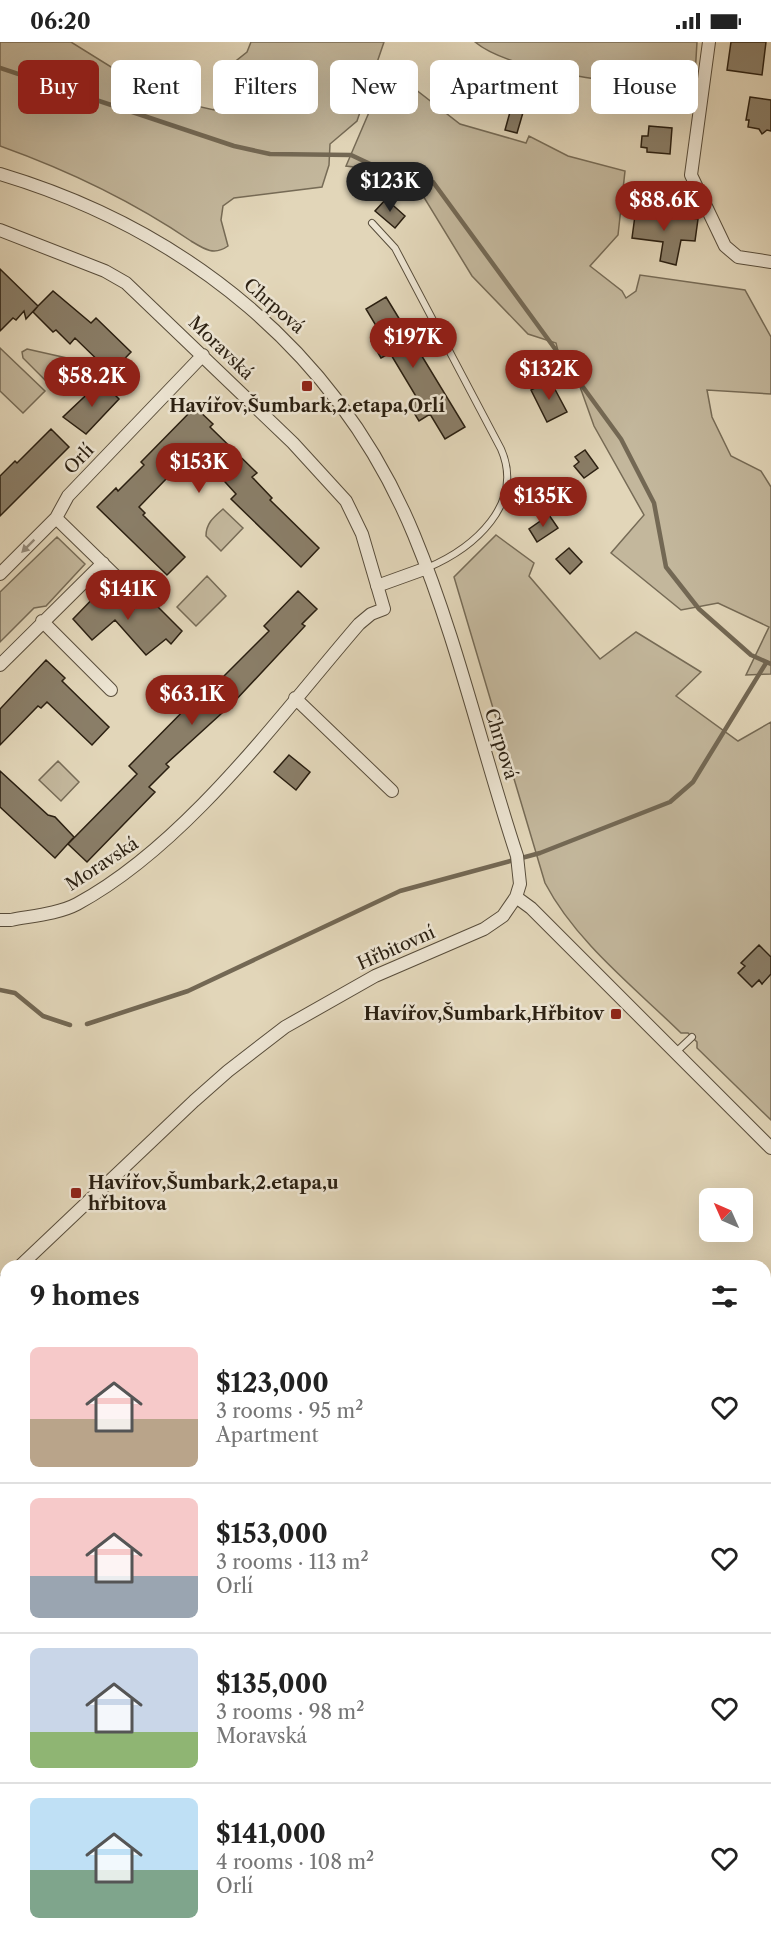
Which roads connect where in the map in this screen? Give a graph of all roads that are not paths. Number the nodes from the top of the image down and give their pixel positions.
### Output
1 (709, 42) edge
2 (0, 174) edge
3 (372, 223) dead end
4 (0, 230) edge
5 (771, 262) edge
6 (203, 355) junction
7 (56, 518) junction
8 (103, 563) junction
9 (427, 568) junction
10 (0, 574) edge
11 (377, 586) junction
12 (129, 589) dead end
13 (42, 621) junction
14 (0, 665) edge
15 (111, 690) dead end
16 (295, 698) junction
17 (392, 791) dead end
18 (516, 897) junction
19 (0, 920) edge
20 (692, 1037) dead end
21 (675, 1054) junction
22 (771, 1148) edge
23 (26, 1260) edge

1 - 5 street
2 - 9 street, Chrpová
3 - 9 lane
4 - 6 street, Moravská
6 - 7 street, Orlí
6 - 11 street, Moravská
7 - 8 street
7 -> 10 street, Orlí
8 - 12 street
8 - 13 street
9 - 11 street
9 - 18 street, Chrpová
11 - 16 street, Moravská
13 - 14 street
13 - 15 street
16 - 17 street
16 - 19 street, Moravská
18 - 21 street
18 - 23 street, Hřbitovní
20 - 21 lane
21 - 22 street

